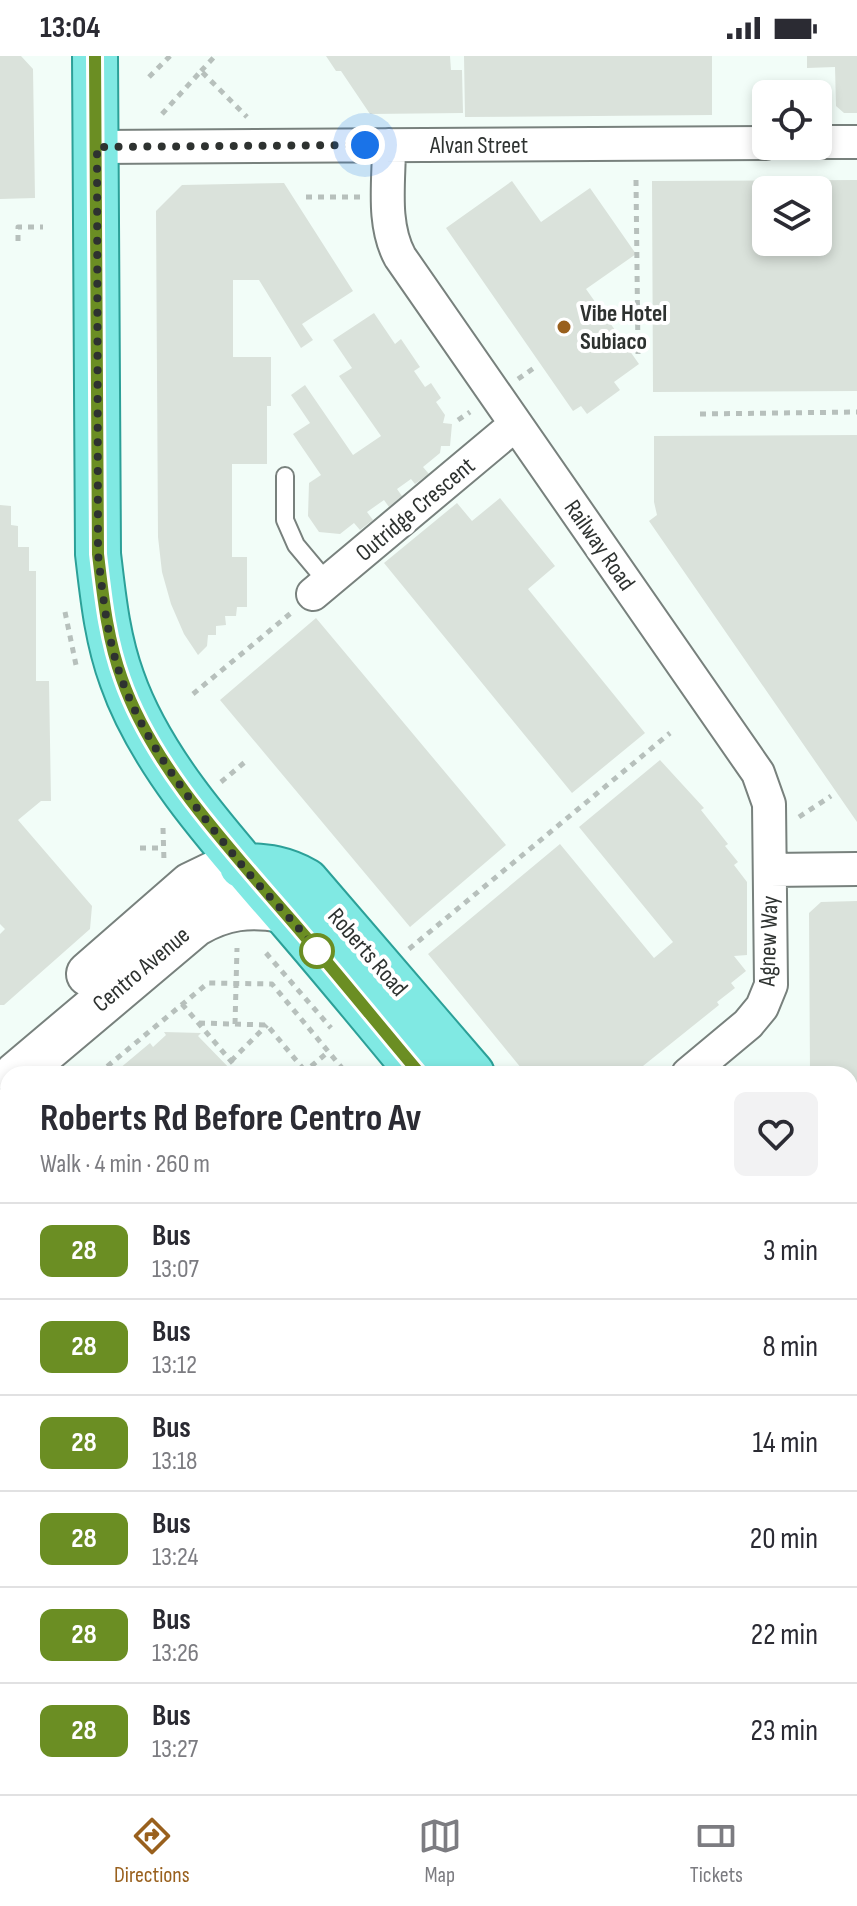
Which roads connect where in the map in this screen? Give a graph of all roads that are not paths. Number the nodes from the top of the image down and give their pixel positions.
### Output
1 (95, 56) edge
2 (832, 142) edge
3 (857, 142) edge
4 (752, 143) edge
5 (389, 145) junction
6 (97, 147) junction
7 (516, 424) junction
8 (285, 476) dead end
9 (320, 588) joint
10 (214, 802) junction
11 (242, 866) junction
12 (857, 869) edge
13 (770, 870) junction
14 (177, 876) junction
15 (282, 910) junction
16 (0, 1051) edge
17 (26, 1066) edge
18 (413, 1066) edge
19 (465, 1066) edge
20 (698, 1066) edge

1 - 6 main road
2 - 3 street
4 - 5 street, Alvan Street
5 - 6 street, Alvan Street
5 - 7 street, Railway Road
6 - 10 main road
7 - 9 street, Outridge Crescent
7 - 13 street, Railway Road
8 - 9 lane
10 - 11 main road
10 - 14 street
11 - 14 street, Centro Avenue
11 - 15 main road
11 - 19 main road, Roberts Road
12 - 13 street
13 - 20 street, Agnew Way
14 - 16 street, Centro Avenue
15 - 17 street, Centro Avenue
15 - 18 main road

